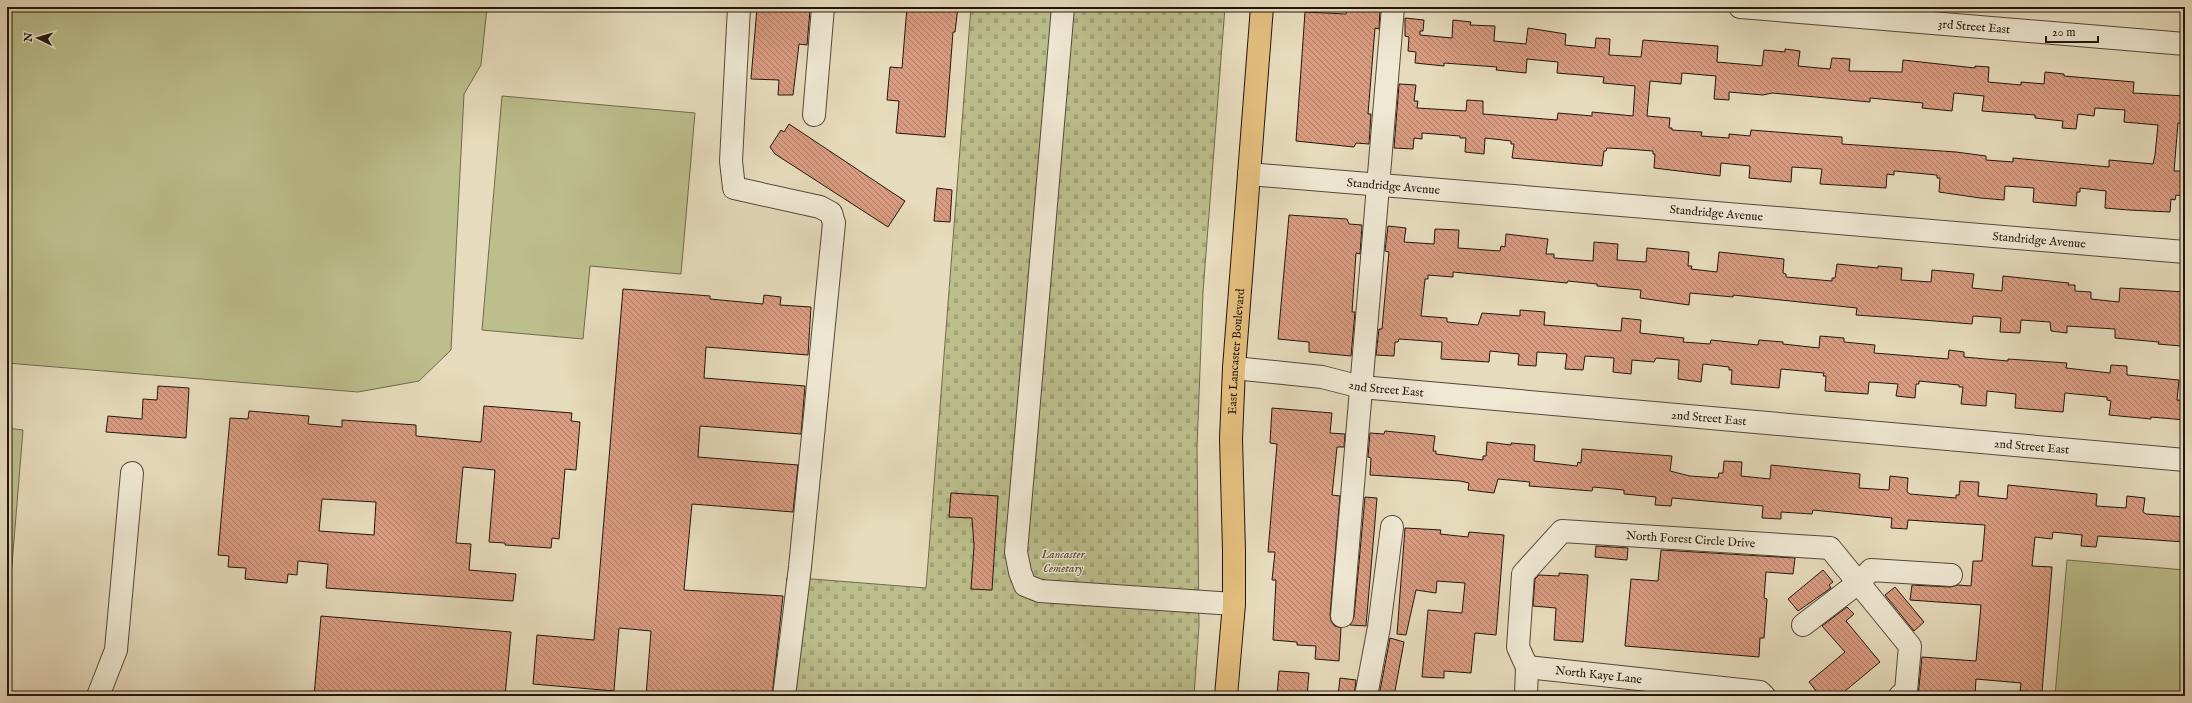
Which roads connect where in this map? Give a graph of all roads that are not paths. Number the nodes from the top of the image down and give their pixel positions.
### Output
1 (739, 7) edge
2 (823, 7) edge
3 (1063, 7) edge
4 (1262, 7) edge
5 (1393, 7) edge
6 (1740, 7) edge
7 (2185, 44) edge
8 (814, 115) dead end
9 (1249, 174) junction
10 (1378, 185) junction
11 (2185, 252) edge
12 (1234, 368) junction
13 (1361, 387) junction
14 (2185, 460) edge
15 (132, 473) dead end
16 (1392, 527) dead end
17 (1951, 575) dead end
18 (1858, 583) junction
19 (1234, 604) junction
20 (1342, 616) dead end
21 (1803, 625) dead end
22 (1528, 667) junction
23 (1903, 693) edge
24 (98, 696) edge
25 (784, 696) edge
26 (1226, 696) edge
27 (1366, 696) edge
28 (1526, 696) edge
29 (1764, 696) edge

1 - 25 street
2 - 8 street
3 - 19 street
4 - 9 main road, East Lancaster Boulevard
5 - 10 street
6 - 7 street, 3rd Street East
9 - 10 street, Standridge Avenue
9 - 12 main road, East Lancaster Boulevard
10 - 11 street, Standridge Avenue
10 - 13 street
12 - 13 street, 2nd Street East
12 - 19 main road, East Lancaster Boulevard
13 - 14 street, 2nd Street East
13 - 20 street
15 - 24 street
16 - 27 street
17 - 18 street
18 - 21 street
18 - 22 street, North Forest Circle Drive
18 - 23 street, North Forest Circle Drive
19 - 26 main road, East Lancaster Boulevard
22 - 28 street
22 - 29 street, North Kaye Lane

